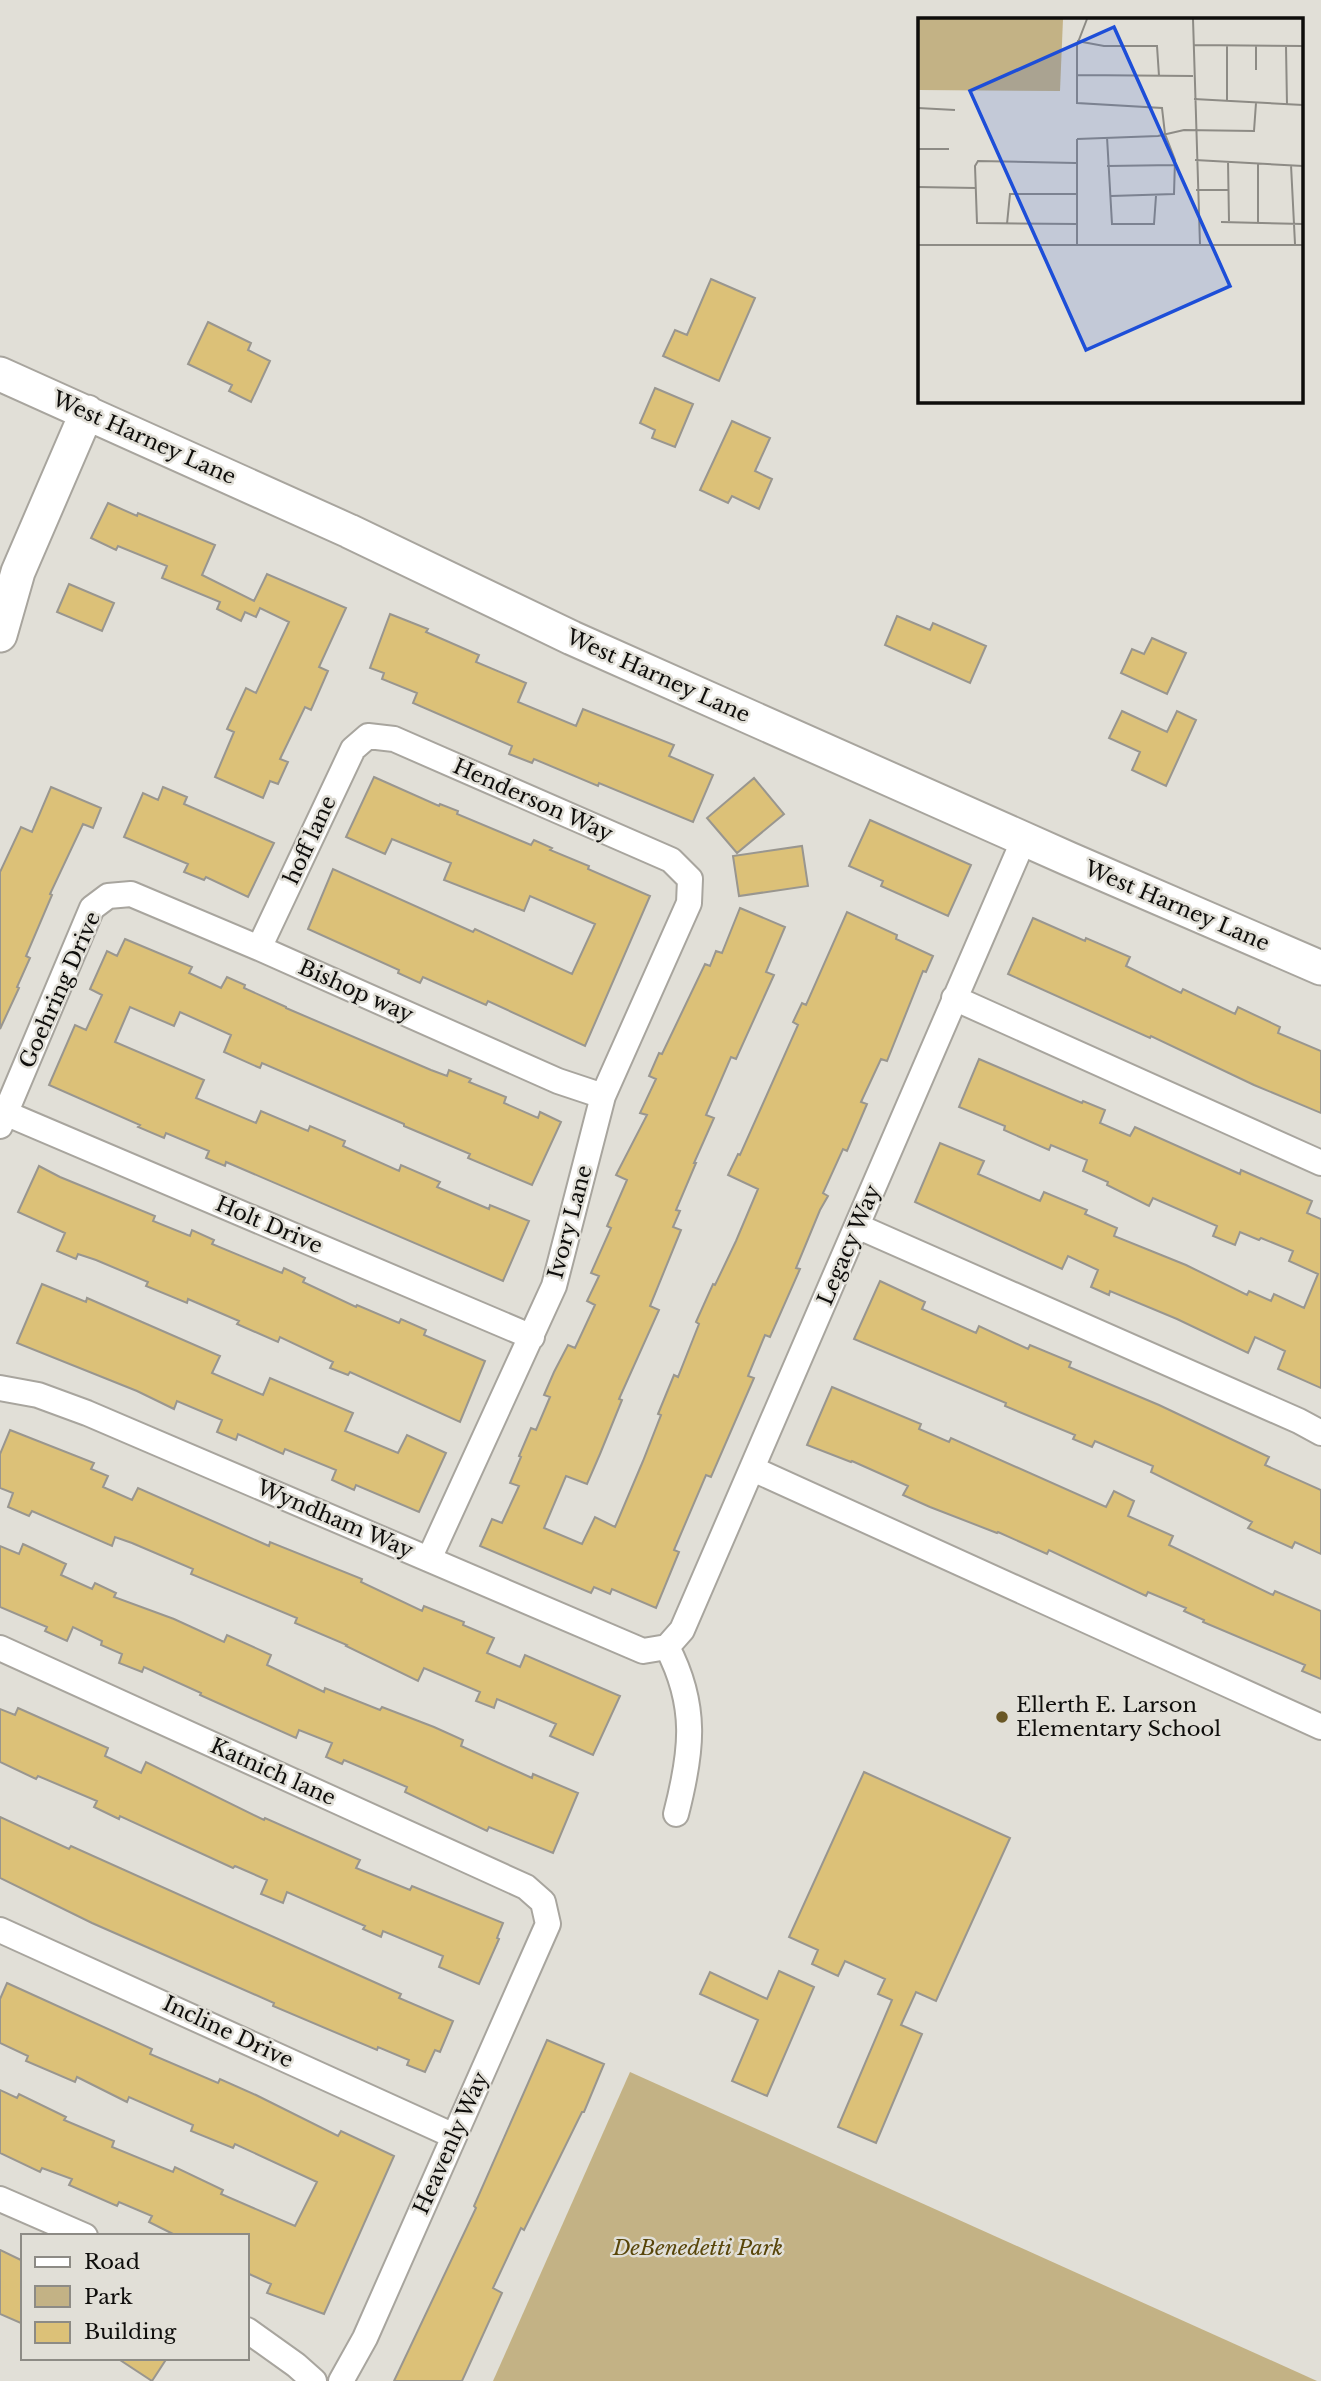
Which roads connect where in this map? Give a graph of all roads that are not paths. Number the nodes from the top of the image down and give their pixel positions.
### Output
1 (0, 374) edge
2 (87, 412) junction
3 (0, 635) edge
4 (368, 736) joint
5 (1024, 839) junction
6 (690, 879) joint
7 (108, 896) joint
8 (259, 948) junction
9 (1321, 968) edge
10 (954, 998) junction
11 (603, 1096) junction
12 (3, 1119) edge
13 (1321, 1163) edge
14 (857, 1226) junction
15 (532, 1337) junction
16 (0, 1388) edge
17 (1321, 1433) edge
18 (753, 1469) junction
19 (429, 1559) junction
20 (667, 1647) junction
21 (0, 1648) edge
22 (1321, 1727) edge
23 (676, 1814) dead end
24 (543, 1902) joint
25 (0, 1930) edge
26 (454, 2136) junction
27 (0, 2199) edge
28 (80, 2234) edge
29 (248, 2331) edge
30 (314, 2381) edge
31 (341, 2381) edge

1 - 2 main road, West Harney Lane
2 - 3 main road
2 - 5 main road, West Harney Lane
4 - 6 street, Henderson Way
4 - 8 street, hoff lane
5 - 9 main road, West Harney Lane
5 - 10 street, Legacy Way
6 - 11 street, Ivory Lane
7 - 8 street, Bishop way
7 - 12 street, Goehring Drive
8 - 11 street, Bishop way
10 - 13 street
10 - 14 street, Legacy Way
11 - 15 street, Ivory Lane
12 - 15 street, Holt Drive
14 - 17 street
14 - 18 street, Legacy Way
15 - 19 street, Ivory Lane
16 - 19 street, Wyndham Way
18 - 20 street, Legacy Way
18 - 22 street
19 - 20 street, Wyndham Way
20 - 23 street
21 - 24 street, Katnich lane
24 - 26 street, Heavenly Way
25 - 26 street, Incline Drive
26 - 31 street, Heavenly Way
27 - 28 street
29 - 30 street

